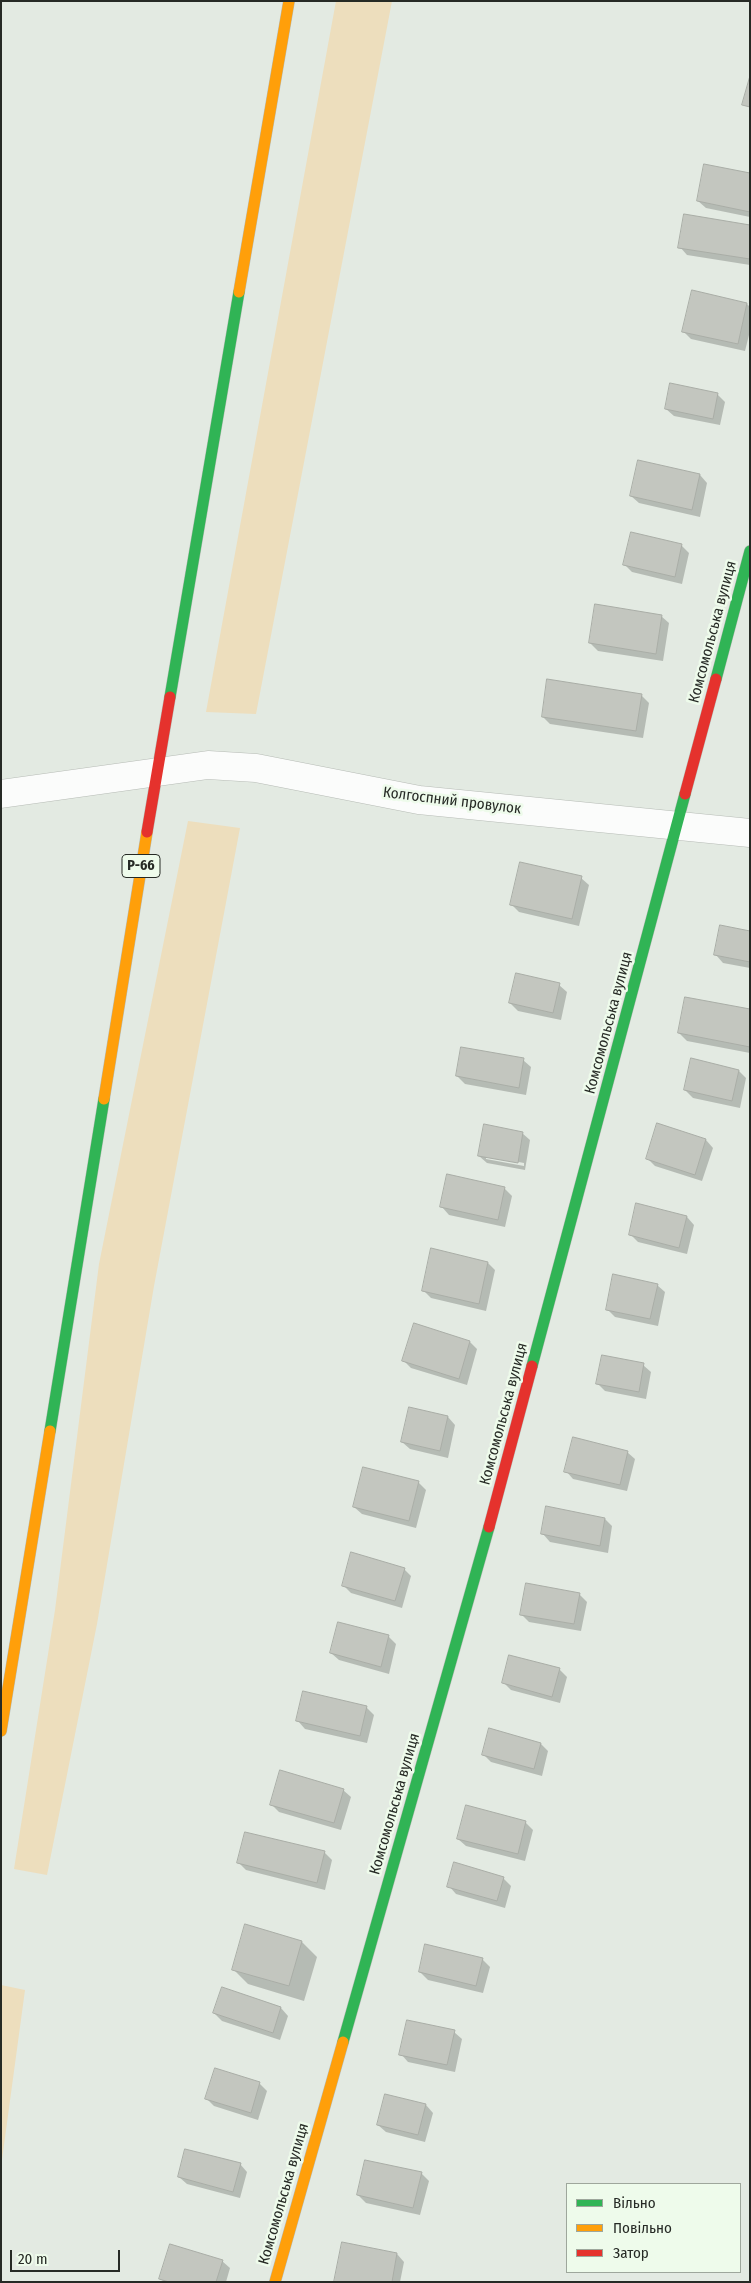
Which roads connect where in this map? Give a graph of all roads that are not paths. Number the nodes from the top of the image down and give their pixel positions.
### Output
1 (289, 1) edge
2 (750, 551) edge
3 (157, 772) junction
4 (1, 794) edge
5 (677, 825) junction
6 (750, 833) edge
7 (1, 1731) edge
8 (274, 2282) edge

1 - 3 street, Р-66
2 - 5 street, Комсомольська вулиця
3 - 4 street, Колгоспний провулок
3 - 5 street, Колгоспний провулок
3 - 7 street, Р-66
5 - 6 street, Колгоспний провулок
5 - 8 street, Комсомольська вулиця

